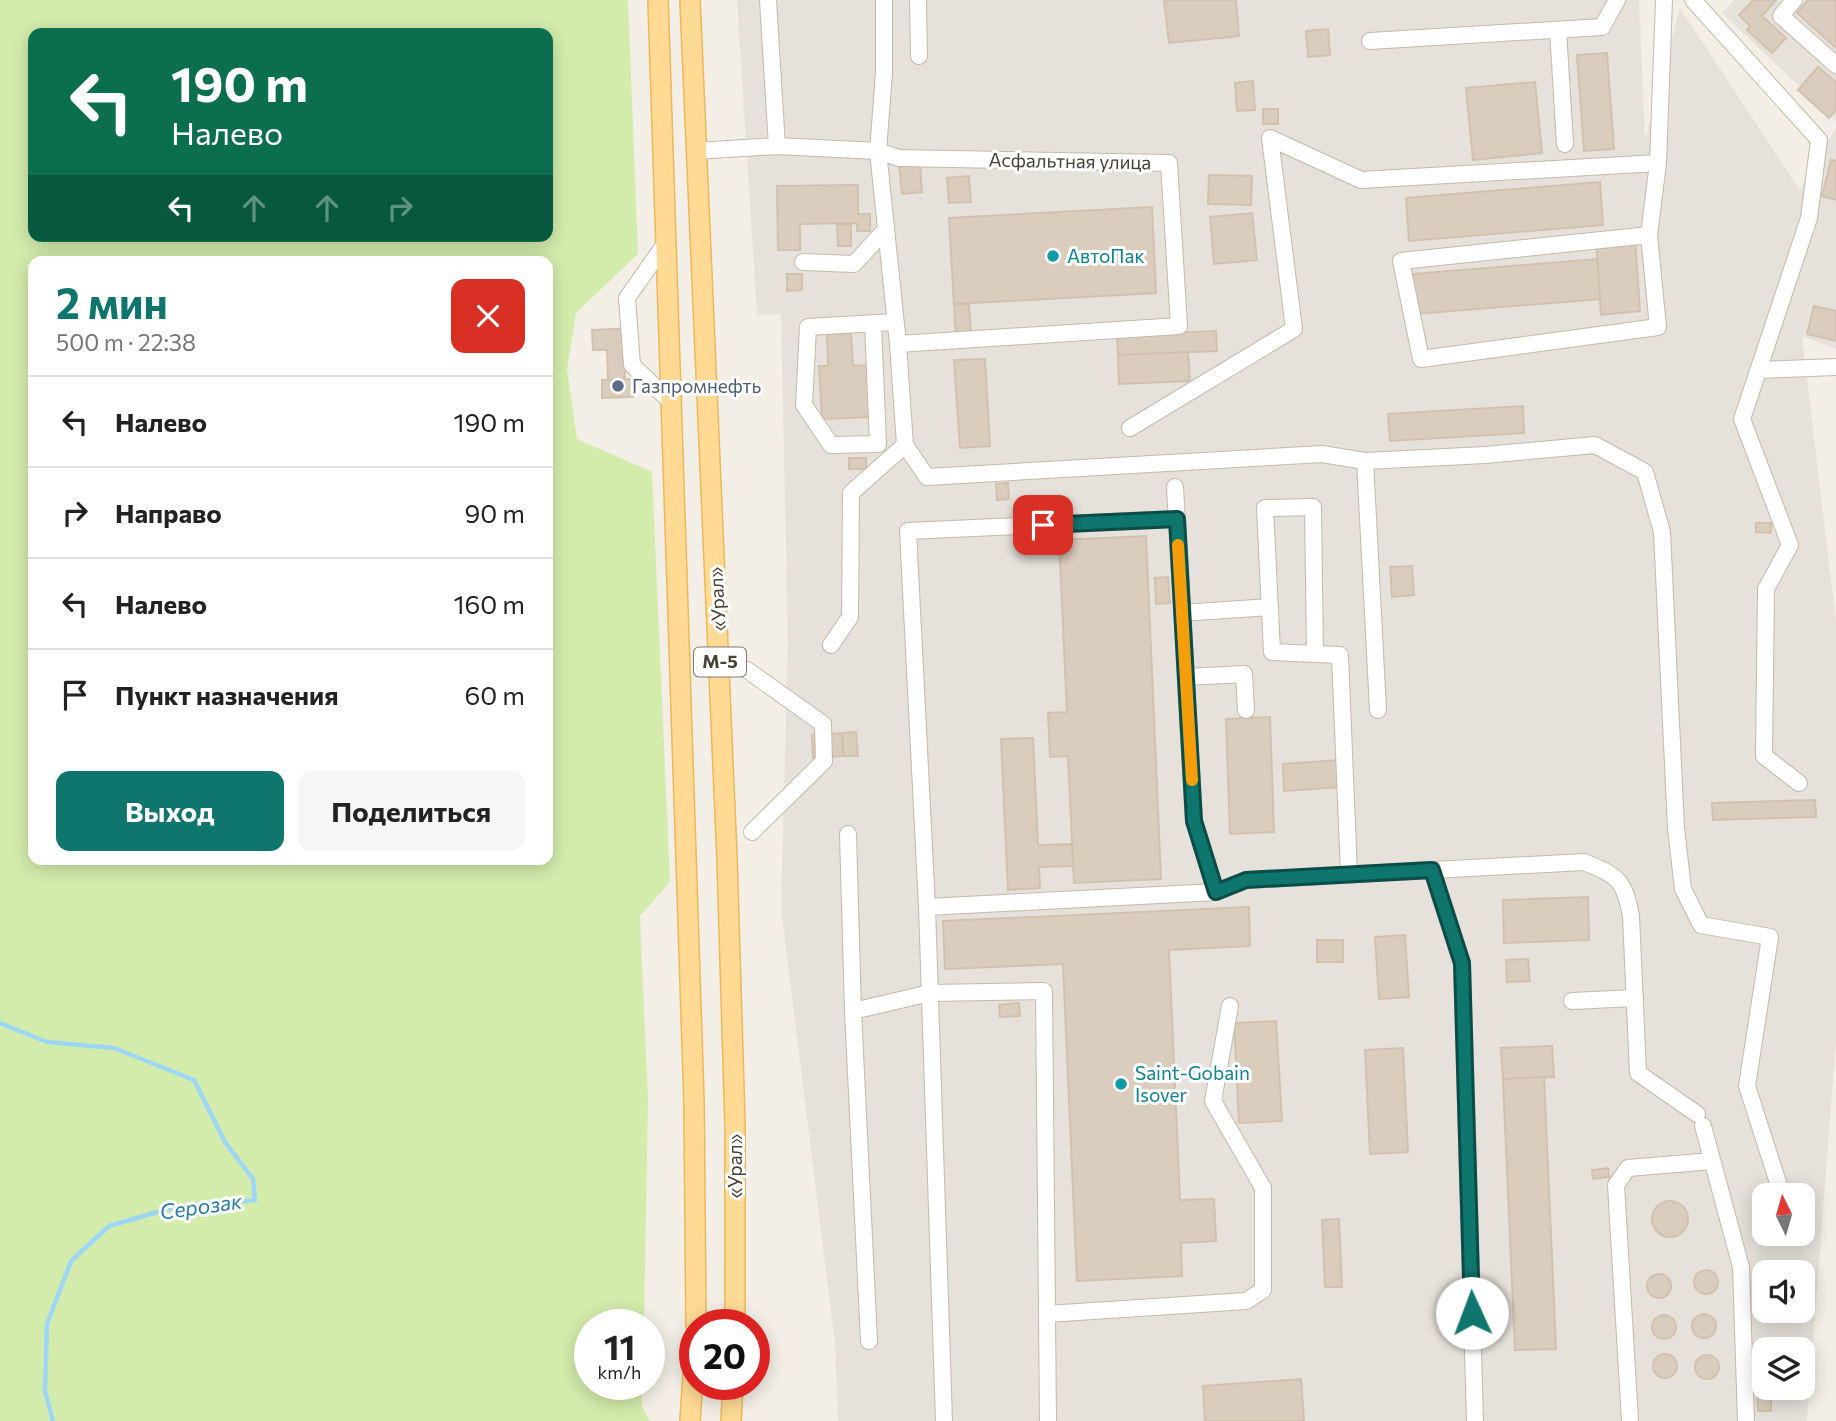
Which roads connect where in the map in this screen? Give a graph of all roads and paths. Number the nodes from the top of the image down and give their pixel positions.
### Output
1 (658, 0) edge
2 (690, 0) edge
3 (768, 0) edge
4 (884, 0) edge
5 (918, 0) edge
6 (1617, 0) edge
7 (1664, 0) edge
8 (1693, 0) edge
9 (1794, 0) edge
10 (1558, 30) junction
11 (1370, 41) dead end
12 (919, 56) dead end
13 (1836, 65) edge
14 (1828, 141) edge
15 (1565, 144) dead end
16 (777, 146) junction
17 (695, 151) junction
18 (878, 151) junction
19 (1658, 163) junction
20 (886, 229) junction
21 (1649, 235) junction
22 (665, 244) junction
23 (803, 262) dead end
24 (894, 323) junction
25 (873, 324) junction
26 (898, 344) junction
27 (1836, 367) edge
28 (1759, 370) junction
29 (672, 403) junction
30 (1130, 428) dead end
31 (905, 445) junction
32 (1365, 461) junction
33 (1175, 488) dead end
34 (1177, 519) junction
35 (1270, 607) junction
36 (1182, 613) junction
37 (831, 645) dead end
38 (1315, 654) junction
39 (747, 670) dead end
40 (1186, 677) junction
41 (1246, 710) dead end
42 (1378, 710) dead end
43 (1799, 783) dead end
44 (752, 832) dead end
45 (848, 834) dead end
46 (1432, 870) junction
47 (1349, 874) junction
48 (1216, 892) junction
49 (928, 907) junction
50 (930, 993) junction
51 (1635, 998) junction
52 (1572, 1001) dead end
53 (1230, 1006) dead end
54 (853, 1011) junction
55 (1712, 1161) junction
56 (1778, 1183) edge
57 (696, 1309) edge
58 (735, 1309) edge
59 (1047, 1314) junction
60 (869, 1341) dead end
61 (691, 1400) edge
62 (733, 1400) edge
63 (690, 1421) edge
64 (732, 1421) edge
65 (944, 1421) edge
66 (1048, 1421) edge
67 (1475, 1421) edge
68 (1630, 1421) edge
69 (1746, 1421) edge

1 - 22 main road, «Урал» / М-5
2 - 17 main road, «Урал» / М-5
3 - 16 street
4 - 18 street
5 - 12 street
6 - 10 street
7 - 19 street
8 - 14 street
9 - 13 street
10 - 11 street
10 - 15 street
14 - 28 street
16 - 17 street, Асфальтная улица
16 - 18 street, Асфальтная улица
17 - 58 main road, «Урал» / М-5
18 - 20 street
18 - 26 street, Асфальтная улица
19 - 21 street
19 - 30 street
20 - 23 street
20 - 24 street
21 - 21 street
22 - 29 main road, «Урал» / М-5
22 - 29 street
24 - 25 street
24 - 26 street
25 - 25 street
26 - 31 street
27 - 28 street
28 - 43 street
29 - 57 main road, «Урал» / М-5
31 - 32 street
31 - 37 street
32 - 42 street
32 - 56 street
33 - 34 street
34 - 36 street
34 - 49 street
35 - 36 street
35 - 38 street
35 - 38 street
36 - 40 street
38 - 47 street
39 - 44 street
40 - 41 street
40 - 48 street
45 - 54 street
46 - 47 street
46 - 51 street
46 - 67 street
47 - 48 street
48 - 49 street
49 - 50 street
50 - 54 street
50 - 59 street
50 - 65 street
51 - 52 street
51 - 55 street
53 - 59 street
54 - 60 street
55 - 68 street
55 - 69 street
59 - 66 street
61 - 63 main road
62 - 64 main road

